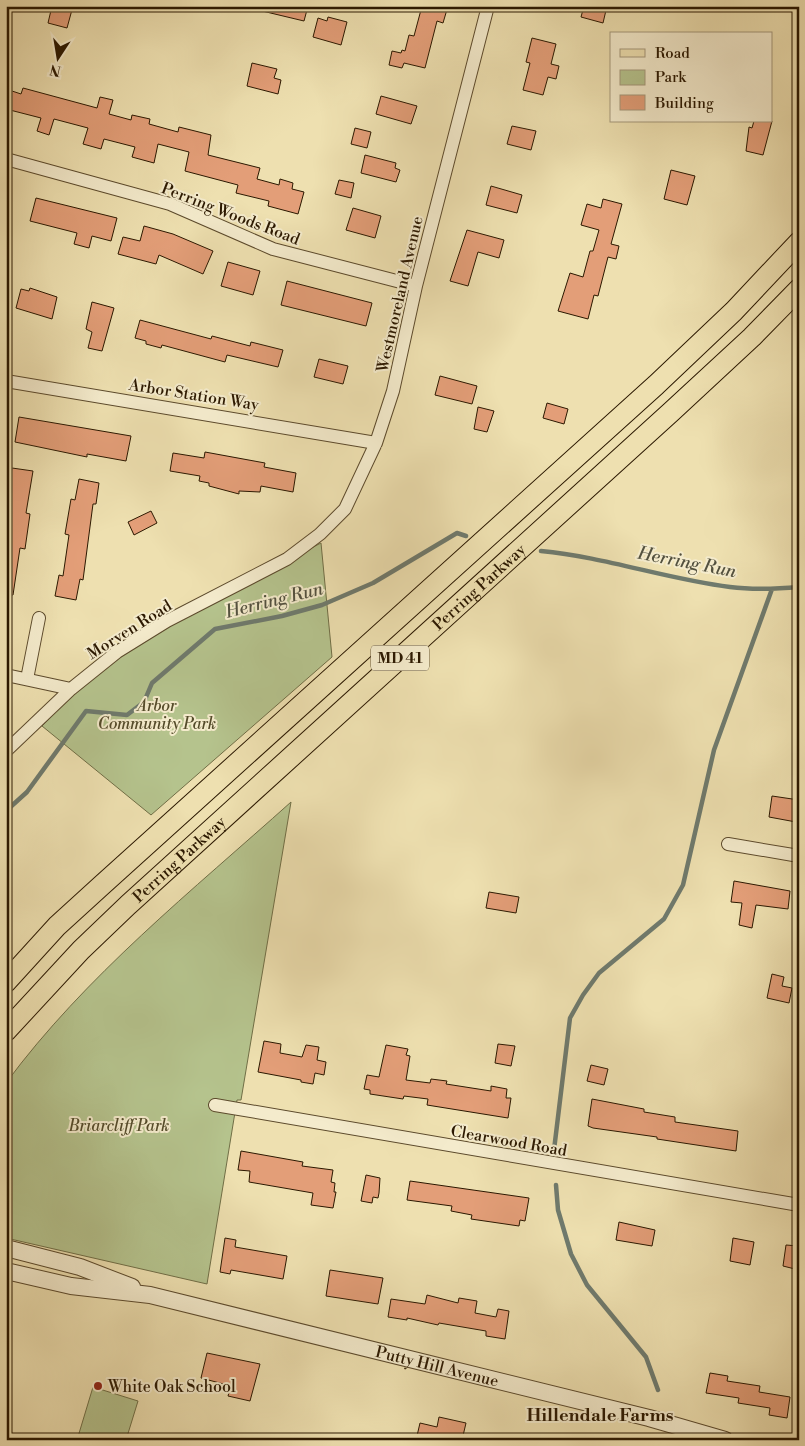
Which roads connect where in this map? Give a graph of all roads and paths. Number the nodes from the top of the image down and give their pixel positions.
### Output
1 (488, 6) edge
2 (6, 160) edge
3 (799, 242) edge
4 (416, 286) junction
5 (799, 289) edge
6 (6, 380) edge
7 (376, 443) junction
8 (288, 559) joint
9 (39, 618) dead end
10 (6, 675) edge
11 (26, 679) junction
12 (71, 689) junction
13 (6, 751) edge
14 (728, 844) dead end
15 (799, 856) edge
16 (6, 982) edge
17 (6, 1031) edge
18 (215, 1105) dead end
19 (799, 1205) edge
20 (6, 1248) edge
21 (6, 1272) edge
22 (150, 1295) junction
23 (725, 1440) edge

1 - 4 street, Westmoreland Avenue
2 - 4 street, Perring Woods Road
3 - 16 main road, Perring Parkway / MD 41
4 - 7 street, Westmoreland Avenue
5 - 17 main road, Perring Parkway / MD 41
6 - 7 street, Arbor Station Way
7 - 8 street, Westmoreland Avenue
8 - 12 street, Morven Road
9 - 11 street
10 - 11 street
11 - 12 street
12 - 13 street, Morven Road
14 - 15 street
18 - 19 street, Clearwood Road
20 - 22 street, Putty Hill Avenue
21 - 22 street, Putty Hill Avenue
22 - 23 street, Putty Hill Avenue

